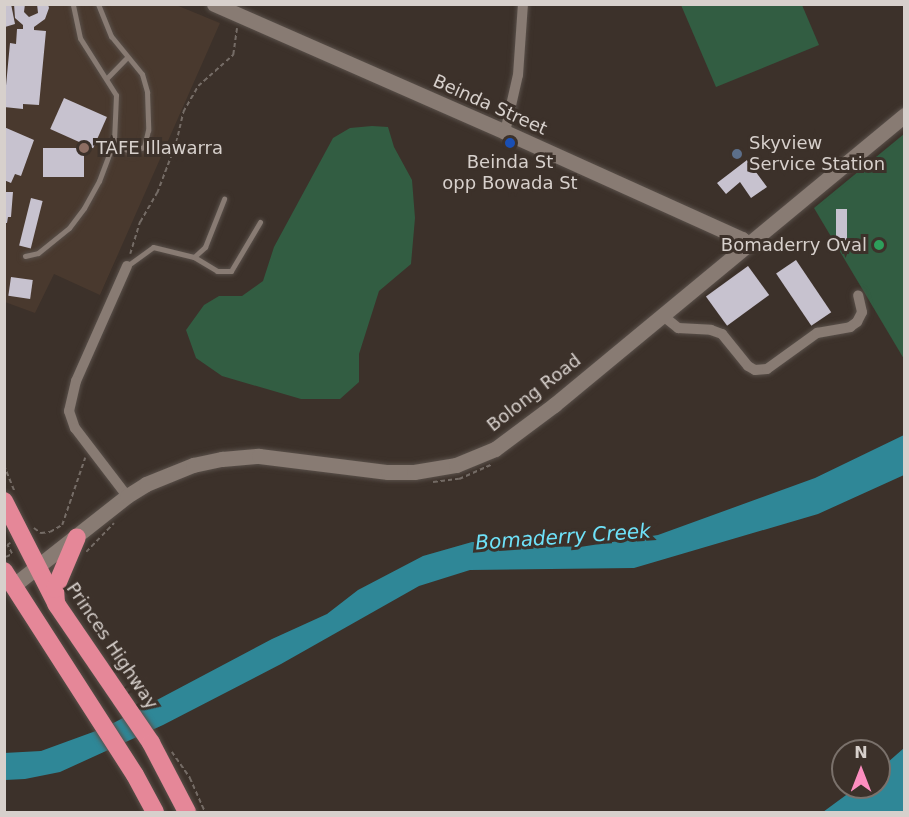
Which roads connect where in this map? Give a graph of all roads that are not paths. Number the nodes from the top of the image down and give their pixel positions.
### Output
1 (73, 4) edge
2 (98, 4) edge
3 (214, 4) edge
4 (523, 4) edge
5 (242, 10) edge
6 (127, 57) junction
7 (106, 78) junction
8 (904, 115) edge
9 (505, 132) junction
10 (113, 146) junction
11 (224, 199) dead end
12 (260, 222) dead end
13 (748, 246) junction
14 (26, 256) dead end
15 (194, 257) junction
16 (127, 266) joint
17 (858, 295) dead end
18 (662, 315) junction
19 (127, 496) junction
20 (4, 501) edge
21 (81, 533) junction
22 (36, 563) junction
23 (9, 578) edge
24 (57, 605) junction
25 (153, 811) edge
26 (187, 813) edge

1 - 7 lane
2 - 6 lane
3 - 5 main road, Beinda Street
4 - 9 street
5 - 9 main road, Beinda Street
6 - 7 lane
6 - 10 lane
7 - 10 lane
8 - 13 main road, Bolong Road
9 - 13 main road, Beinda Street
10 - 14 lane
11 - 15 lane
12 - 15 lane
13 - 18 main road, Bolong Road
15 - 16 lane
16 - 19 street
17 - 18 street
18 - 19 main road, Bolong Road
19 - 21 main road, Bolong Road
20 - 22 highway, Princes Highway
21 - 22 main road, Bolong Road
21 - 24 highway
22 - 23 main road, Bolong Road
22 - 24 highway, Princes Highway
23 - 25 highway
24 - 26 highway, Princes Highway

